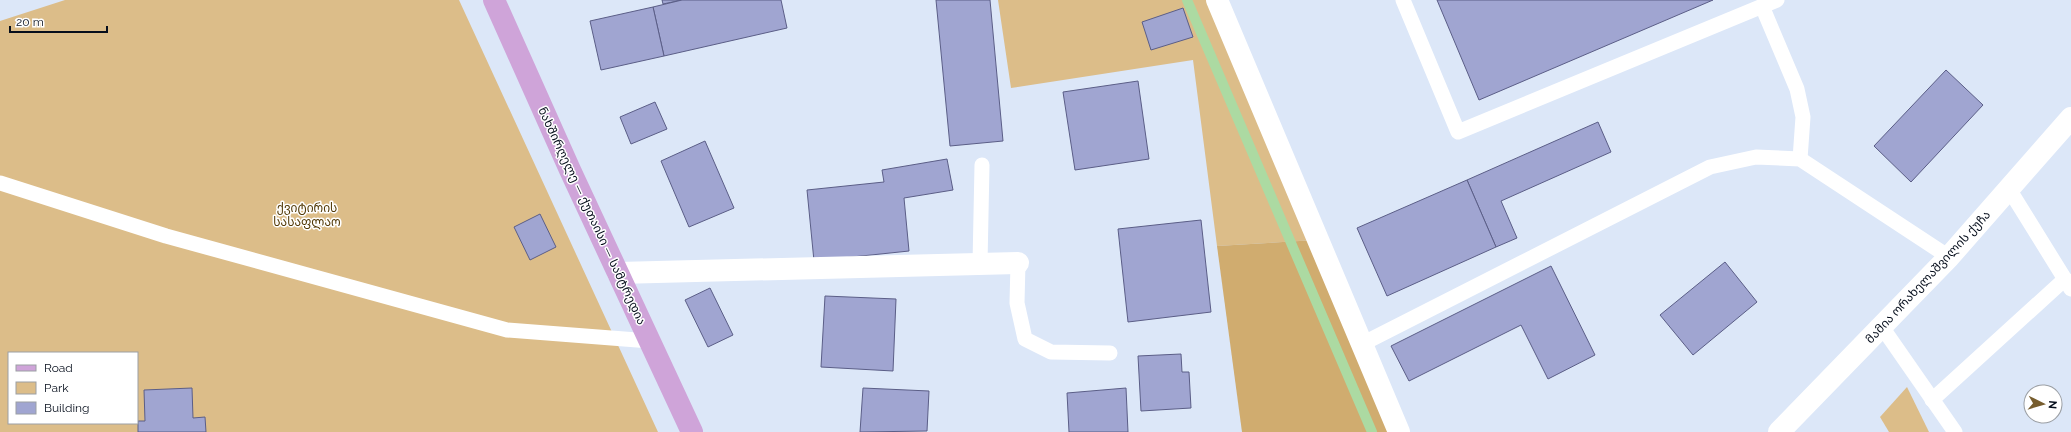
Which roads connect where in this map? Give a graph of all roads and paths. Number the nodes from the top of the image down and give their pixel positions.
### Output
1 (494, 0) edge
2 (1217, 0) edge
3 (1403, 0) edge
4 (1777, 0) edge
5 (1762, 6) junction
6 (2070, 120) edge
7 (1800, 159) junction
8 (982, 165) dead end
9 (0, 183) edge
10 (2009, 190) junction
11 (1949, 257) junction
12 (1018, 263) joint
13 (980, 264) junction
14 (618, 273) junction
15 (2068, 284) edge
16 (1882, 327) junction
17 (650, 341) junction
18 (1362, 344) junction
19 (1110, 353) dead end
20 (1932, 400) junction
21 (692, 432) edge
22 (1399, 432) edge
23 (1779, 432) edge
24 (1955, 432) edge

1 - 14 main road, ნახშირღელე — ქუთაისი — სამტრედია
2 - 18 street
3 - 5 lane
4 - 5 lane
5 - 7 lane
6 - 10 street, მამია ორახელაშვილის ქუჩა
7 - 11 lane
7 - 18 lane
8 - 13 lane
9 - 17 lane
10 - 11 street, მამია ორახელაშვილის ქუჩა
10 - 15 lane
11 - 16 street, მამია ორახელაშვილის ქუჩა
12 - 13 street
12 - 19 lane
13 - 14 street
14 - 17 main road, ნახშირღელე — ქუთაისი — სამტრედია
15 - 20 lane
16 - 20 lane
16 - 23 street, მამია ორახელაშვილის ქუჩა
17 - 21 main road, ნახშირღელე — ქუთაისი — სამტრედია
18 - 22 street
20 - 24 lane

